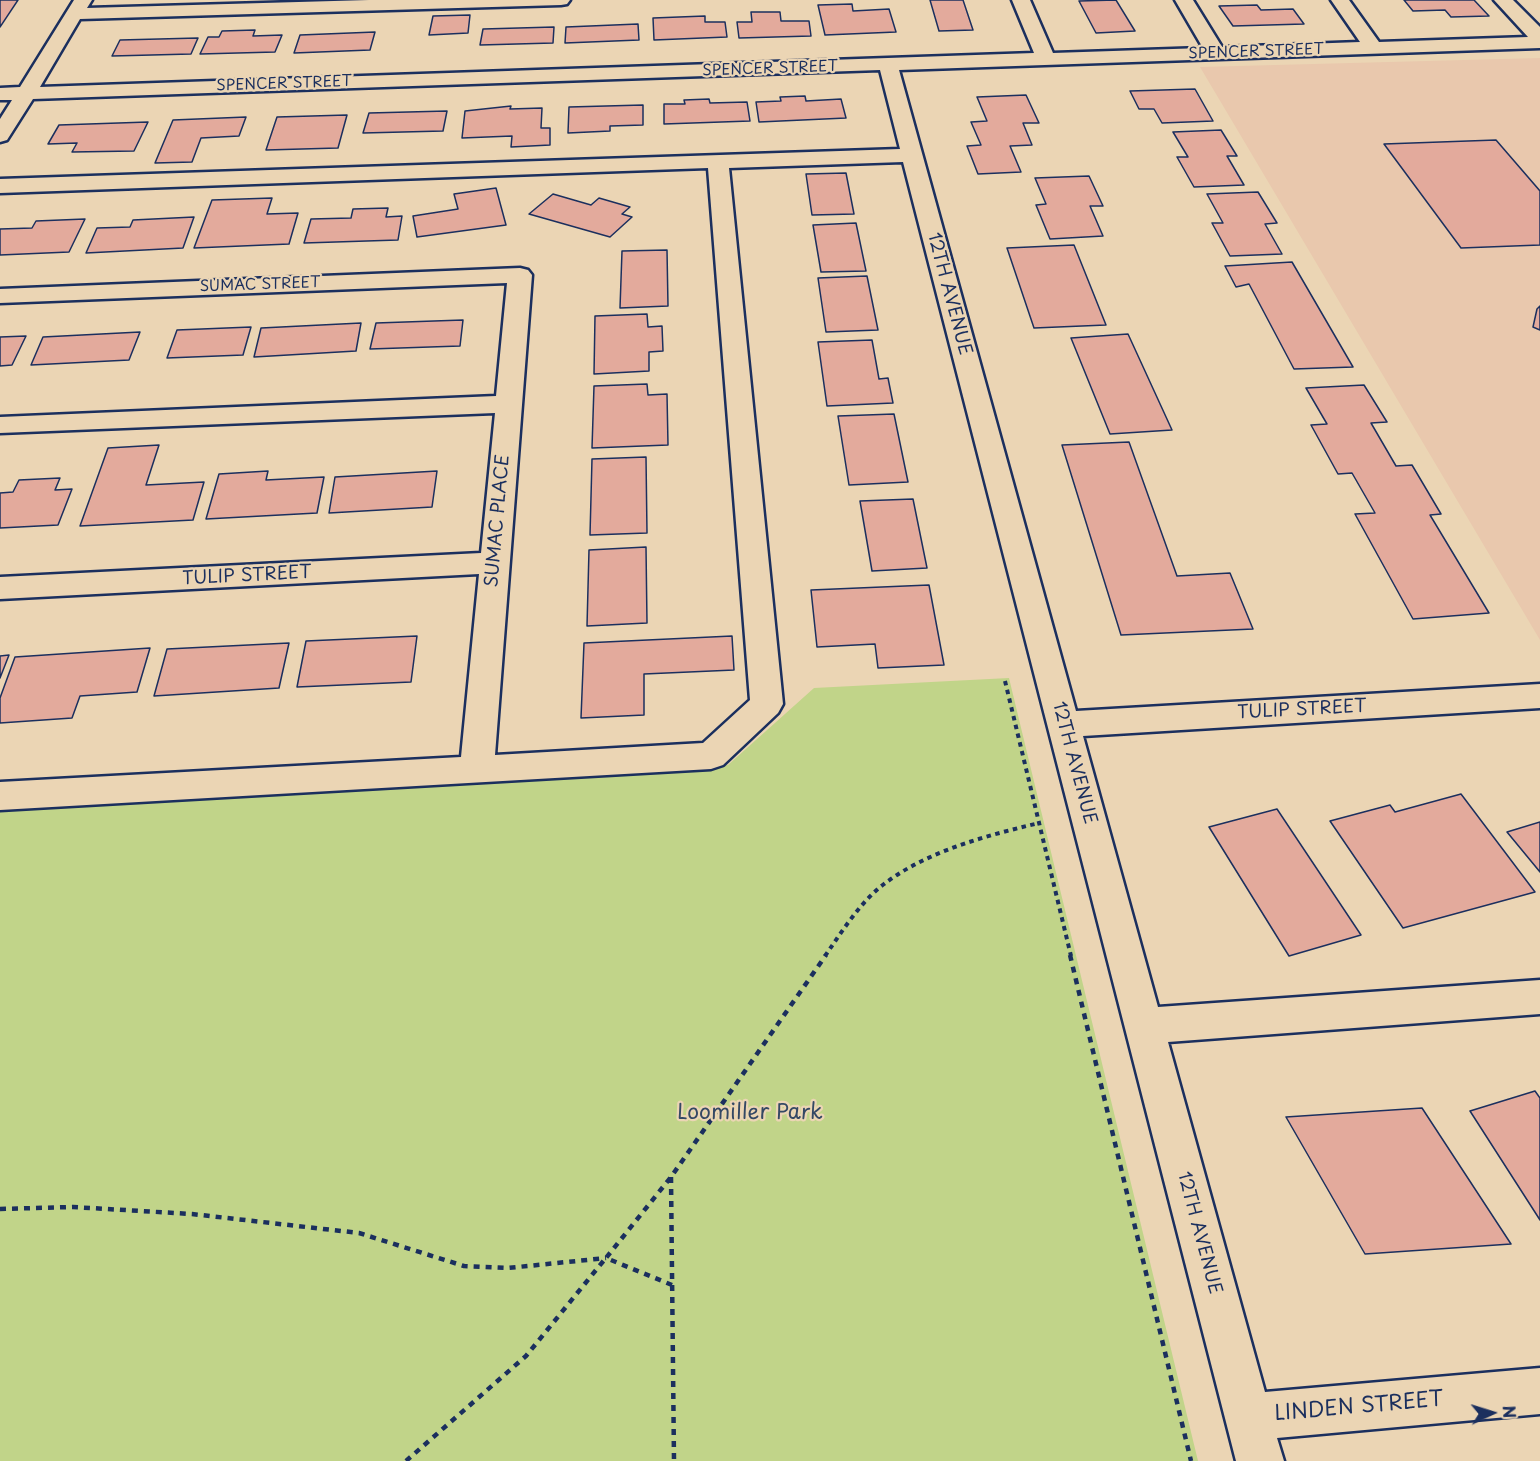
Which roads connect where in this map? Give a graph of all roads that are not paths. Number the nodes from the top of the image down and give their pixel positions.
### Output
1 (561, 0) edge
2 (1021, 0) edge
3 (1184, 0) edge
4 (1340, 0) edge
5 (1503, 0) edge
6 (78, 7) edge
7 (1540, 40) edge
8 (1374, 48) junction
9 (1216, 53) junction
10 (1046, 59) junction
11 (888, 65) junction
12 (26, 93) junction
13 (0, 94) edge
14 (0, 136) edge
15 (912, 155) junction
16 (718, 161) junction
17 (0, 186) edge
18 (520, 275) joint
19 (0, 296) edge
20 (508, 404) junction
21 (0, 425) edge
22 (494, 563) junction
23 (0, 588) edge
24 (1540, 696) edge
25 (1063, 724) junction
26 (477, 768) junction
27 (0, 796) edge
28 (1540, 997) edge
29 (1144, 1026) junction
30 (1540, 1391) edge
31 (1249, 1418) junction
32 (1260, 1461) edge

1 - 6 street
2 - 10 street
3 - 9 street
4 - 8 street
5 - 7 street
6 - 12 street
7 - 8 street, SPENCER STREET
8 - 9 street, SPENCER STREET
9 - 10 street, SPENCER STREET
10 - 11 street, SPENCER STREET
11 - 12 street, SPENCER STREET
11 - 15 street, 12TH AVENUE
12 - 13 street, SPENCER STREET
12 - 14 street
15 - 16 street
15 - 25 street, 12TH AVENUE
16 - 17 street
16 - 26 street
18 - 19 street, SUMAC STREET
18 - 20 street, SUMAC PLACE
20 - 21 street
20 - 22 street, SUMAC PLACE
22 - 23 street, TULIP STREET
22 - 26 street, SUMAC PLACE
24 - 25 street, TULIP STREET
25 - 29 street, 12TH AVENUE
26 - 27 street
28 - 29 street
29 - 31 street, 12TH AVENUE
30 - 31 street, LINDEN STREET
31 - 32 street, 12TH AVENUE

